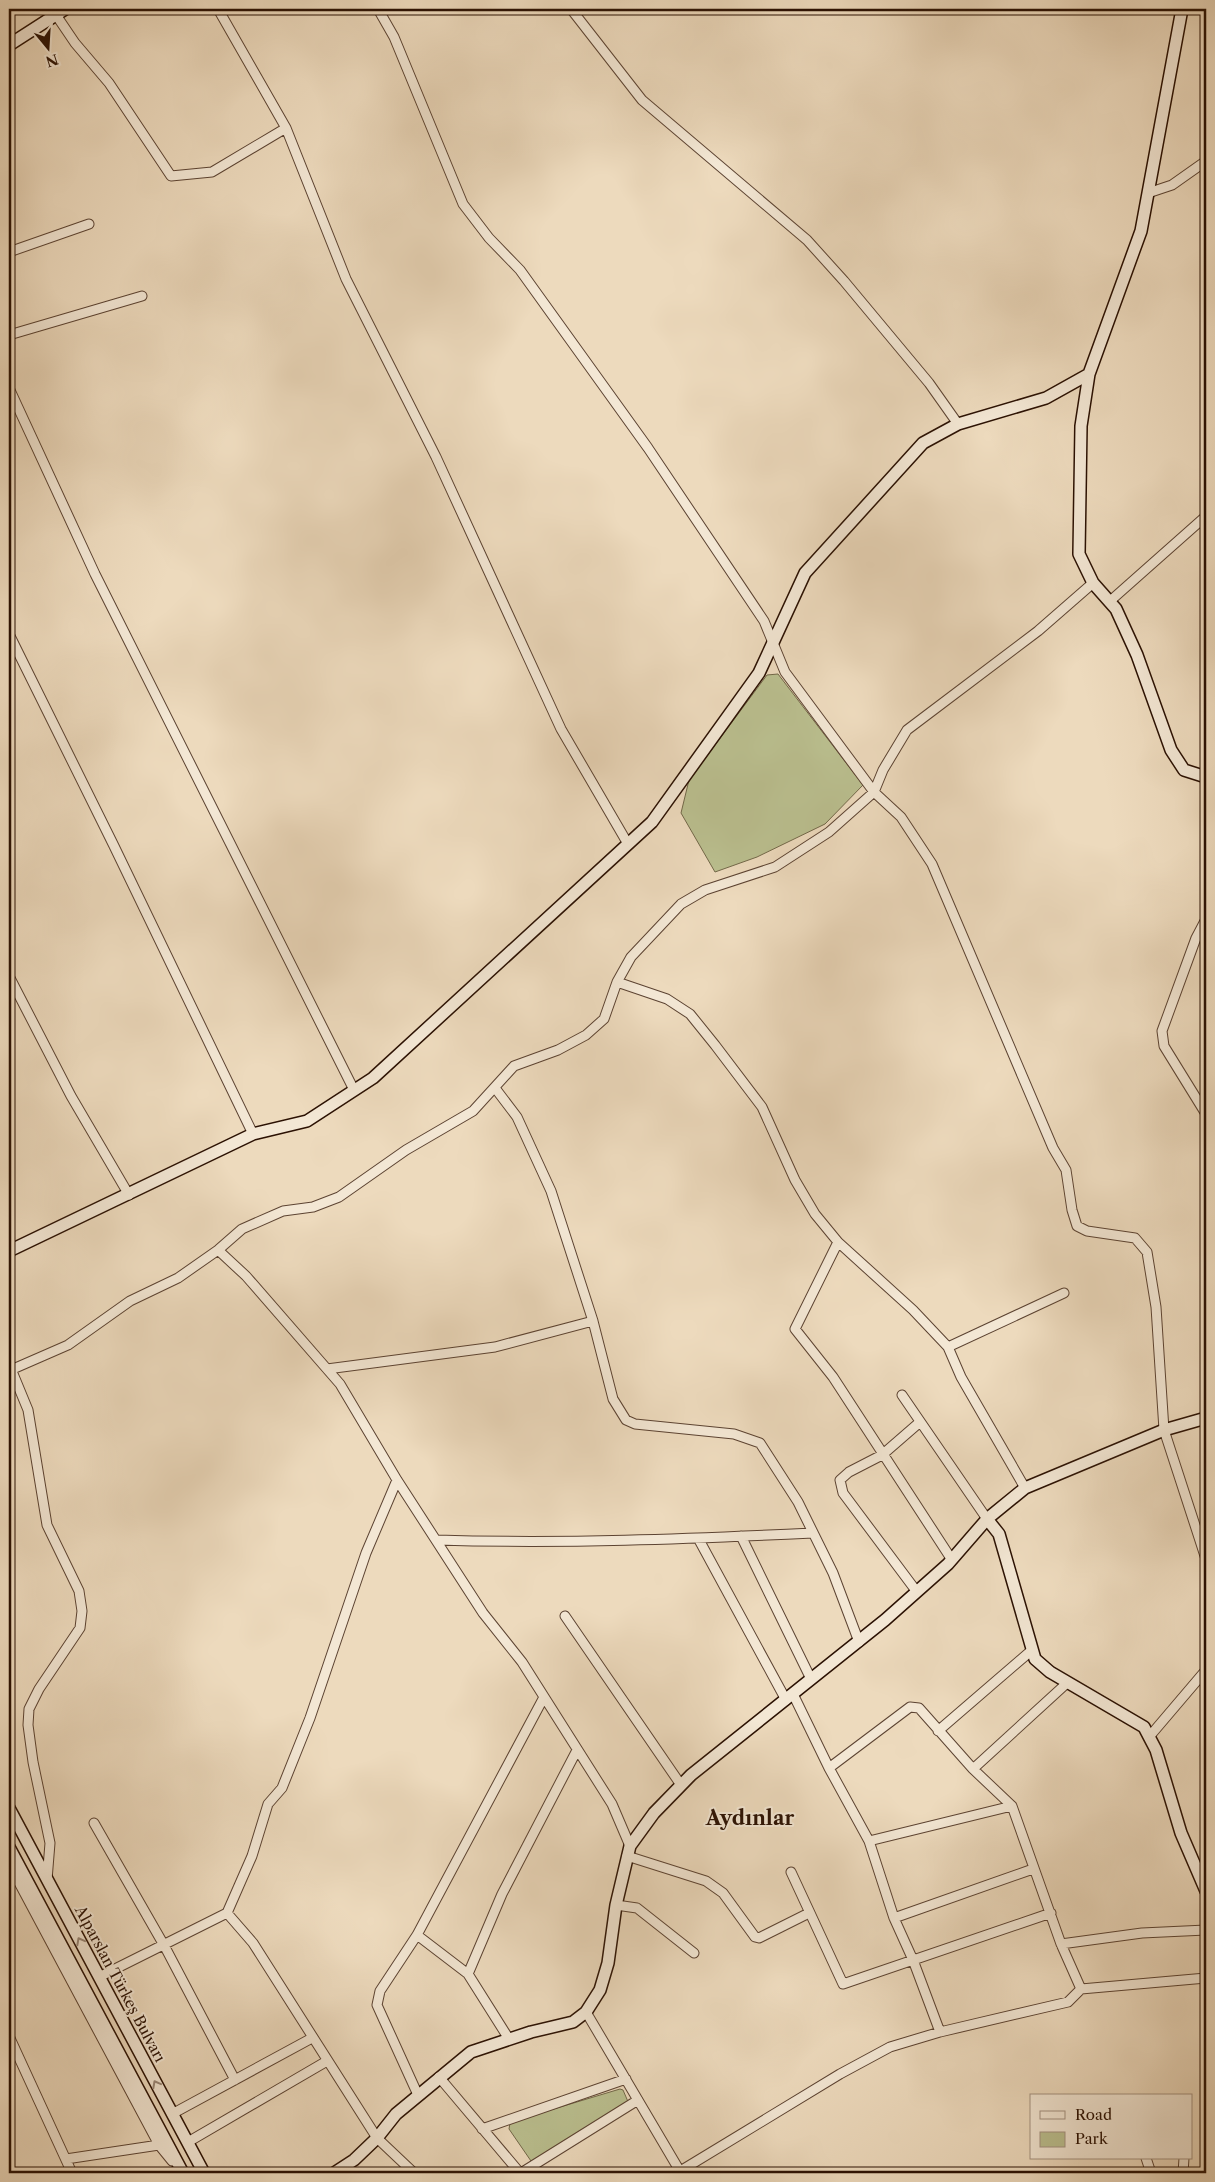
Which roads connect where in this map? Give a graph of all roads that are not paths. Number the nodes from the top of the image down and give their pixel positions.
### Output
1 (218, 9) edge
2 (378, 9) edge
3 (571, 9) edge
4 (1182, 9) edge
5 (57, 11) edge
6 (9, 45) edge
7 (286, 128) junction
8 (1206, 161) edge
9 (1148, 193) junction
10 (89, 224) dead end
11 (9, 252) edge
12 (142, 296) dead end
13 (9, 335) edge
14 (1088, 374) junction
15 (9, 388) edge
16 (958, 424) junction
17 (1206, 516) edge
18 (1093, 582) junction
19 (1109, 602) junction
20 (9, 634) edge
21 (773, 644) junction
22 (1206, 777) edge
23 (874, 792) junction
24 (628, 844) junction
25 (1206, 918) edge
26 (9, 976) edge
27 (617, 982) junction
28 (495, 1088) junction
29 (354, 1090) junction
30 (1206, 1114) edge
31 (253, 1134) junction
32 (129, 1195) junction
33 (838, 1242) junction
34 (218, 1250) junction
35 (9, 1251) edge
36 (1064, 1293) dead end
37 (593, 1321) junction
38 (948, 1347) junction
39 (11, 1366) edge
40 (327, 1369) junction
41 (902, 1395) dead end
42 (1206, 1418) edge
43 (920, 1422) junction
44 (1164, 1430) junction
45 (882, 1455) junction
46 (397, 1480) junction
47 (1025, 1488) junction
48 (987, 1519) junction
49 (813, 1533) junction
50 (741, 1536) junction
51 (698, 1538) junction
52 (437, 1540) junction
53 (1206, 1559) edge
54 (952, 1560) junction
55 (917, 1592) junction
56 (565, 1616) dead end
57 (859, 1642) junction
58 (1032, 1650) junction
59 (1206, 1670) edge
60 (811, 1679) junction
61 (1068, 1683) junction
62 (789, 1697) junction
63 (544, 1698) junction
64 (938, 1731) junction
65 (1149, 1737) junction
66 (577, 1750) junction
67 (829, 1768) junction
68 (973, 1769) junction
69 (681, 1785) junction
70 (1012, 1806) junction
71 (9, 1808) edge
72 (94, 1823) dead end
73 (869, 1841) junction
74 (9, 1847) edge
75 (628, 1851) junction
76 (9, 1864) edge
77 (1033, 1869) junction
78 (791, 1872) dead end
79 (47, 1880) junction
80 (1206, 1890) edge
81 (616, 1905) junction
82 (227, 1913) junction
83 (809, 1913) junction
84 (1051, 1914) junction
85 (894, 1918) junction
86 (1206, 1930) edge
87 (417, 1934) junction
88 (1061, 1944) junction
89 (165, 1947) junction
90 (694, 1953) dead end
91 (913, 1960) junction
92 (468, 1974) junction
93 (99, 1978) junction
94 (1206, 1978) edge
95 (1081, 1989) junction
96 (586, 2012) junction
97 (940, 2032) junction
98 (9, 2036) edge
99 (312, 2038) junction
100 (509, 2039) junction
101 (327, 2061) junction
102 (438, 2077) junction
103 (626, 2079) junction
104 (235, 2080) junction
105 (418, 2095) junction
106 (638, 2100) junction
107 (172, 2114) junction
108 (482, 2129) junction
109 (377, 2138) junction
110 (188, 2142) junction
111 (159, 2145) junction
112 (66, 2159) junction
113 (1147, 2160) edge
114 (1184, 2160) edge
115 (72, 2173) edge
116 (183, 2173) edge
117 (204, 2173) edge
118 (334, 2173) edge
119 (414, 2173) edge
120 (520, 2173) edge
121 (680, 2173) edge
122 (1151, 2173) edge
123 (1184, 2173) edge

1 - 7 street
2 - 21 street
3 - 16 street
4 - 9 street
5 - 6 street
5 - 7 street
7 - 24 street
8 - 9 street
9 - 14 street
10 - 11 street
12 - 13 street
14 - 16 street
14 - 18 street
15 - 29 street
16 - 21 street
17 - 19 street
18 - 19 street
18 - 23 street
19 - 22 street
20 - 31 street
21 - 23 street
21 - 24 street
23 - 27 street
23 - 44 street
24 - 29 street
25 - 30 street
26 - 32 street
27 - 28 street
27 - 33 street
28 - 34 street
28 - 37 street
29 - 31 street
31 - 32 street
32 - 35 street
33 - 38 street
33 - 45 street
34 - 39 street
34 - 40 street
36 - 38 street
37 - 40 street
37 - 49 street
38 - 47 street
39 - 79 street
40 - 46 street
41 - 43 street
42 - 44 street
43 - 45 street
43 - 48 street
44 - 47 street
44 - 53 street
45 - 54 street
45 - 55 street
46 - 52 street
46 - 82 street
47 - 48 street
48 - 54 street
48 - 58 street
49 - 50 street
49 - 57 street
50 - 51 street
50 - 60 street
51 - 52 street
51 - 62 street
52 - 63 street
54 - 55 street
55 - 57 street
56 - 69 street
57 - 60 street
58 - 61 street
58 - 64 street
59 - 65 street
60 - 62 street
61 - 65 street
61 - 68 street
62 - 67 street
62 - 69 street
63 - 66 street
63 - 87 street
64 - 67 street
64 - 68 street
65 - 80 street
66 - 75 street
66 - 92 street
67 - 73 street
68 - 70 street
69 - 75 street
70 - 73 street
70 - 77 street
71 - 79 street, Alparslan Türkeş Bulvarı
72 - 89 street
73 - 85 street
74 - 116 street
75 - 81 street
75 - 83 street
76 - 111 street
77 - 84 street
77 - 85 street
78 - 83 street
93 -> 79 street, Alparslan Türkeş Bulvarı
81 - 90 street
81 - 96 street
82 - 89 street
82 - 99 street
83 - 91 street
84 - 88 street
84 - 91 street
85 - 91 street
86 - 88 street
87 - 92 street
87 - 105 street
88 - 95 street
89 - 93 street
89 - 104 street
91 - 97 street
92 - 100 street
107 -> 93 street, Alparslan Türkeş Bulvarı
94 - 95 street
95 - 97 street
96 - 100 street
96 - 103 street
97 - 121 street
98 - 112 street
99 - 101 street
99 - 104 street
100 - 102 street
101 - 109 street
101 - 110 street
102 - 105 street
102 - 108 street
103 - 106 street
103 - 108 street
104 - 107 street
105 - 109 street
106 - 120 street
106 - 121 street
107 - 110 street, Alparslan Türkeş Bulvarı
108 - 120 street
109 - 118 street
109 - 119 street
110 - 117 street, Alparslan Türkeş Bulvarı
111 - 112 street
111 - 116 street
112 - 115 street
113 - 122 street
114 - 123 street

